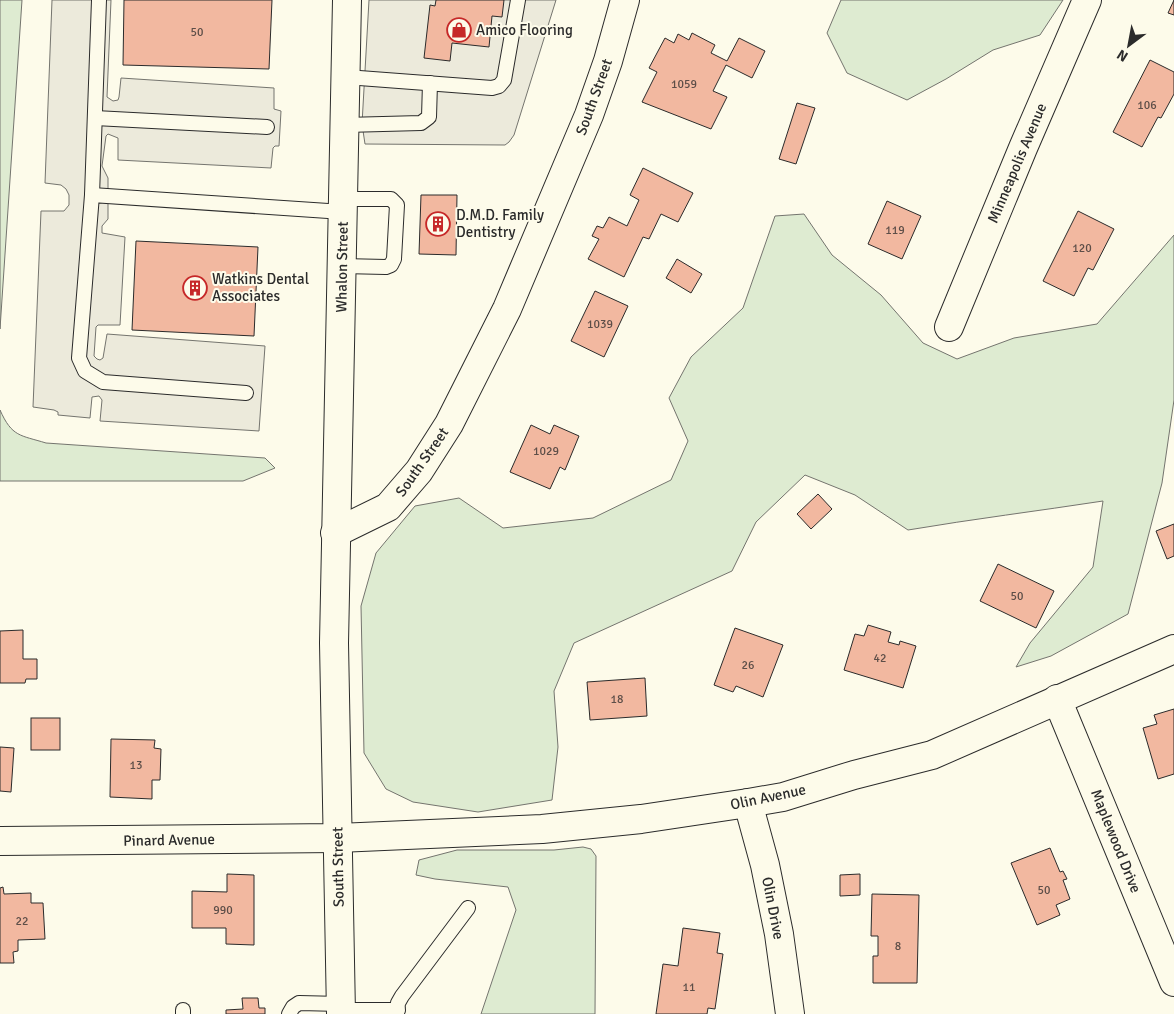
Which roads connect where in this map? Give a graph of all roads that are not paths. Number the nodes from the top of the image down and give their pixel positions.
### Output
1 (99, 0) edge
2 (347, 0) edge
3 (518, 0) edge
4 (625, 0) edge
5 (1087, 0) edge
6 (346, 77) junction
7 (430, 83) junction
8 (95, 118) junction
9 (345, 125) junction
10 (267, 127) dead end
11 (92, 195) junction
12 (343, 206) junction
13 (342, 266) junction
14 (950, 327) dead end
15 (246, 393) dead end
16 (335, 533) junction
17 (1174, 648) edge
18 (1057, 699) junction
19 (748, 803) junction
20 (338, 838) junction
21 (0, 841) edge
22 (468, 908) dead end
23 (1174, 982) edge
24 (341, 1009) edge
25 (397, 1012) edge
26 (289, 1014) edge
27 (790, 1014) edge

1 - 8 lane
2 - 6 street, Whalon Street
3 - 7 lane
4 - 16 street, South Street
5 - 14 street, Minneapolis Avenue
6 - 7 lane
6 - 9 street, Whalon Street
7 - 9 lane
8 - 10 lane
8 - 11 lane
9 - 12 street, Whalon Street
11 - 12 lane
11 - 15 lane
12 - 13 street, Whalon Street
12 - 13 lane
13 - 16 street, Whalon Street
16 - 20 street, South Street
17 - 18 street, Olin Avenue
18 - 19 street, Olin Avenue
18 - 23 street, Maplewood Drive
19 - 20 street, Olin Avenue
19 - 27 street, Olin Drive
20 - 21 street, Pinard Avenue
20 - 24 street, South Street
22 - 25 lane
24 - 25 lane
24 - 26 lane

